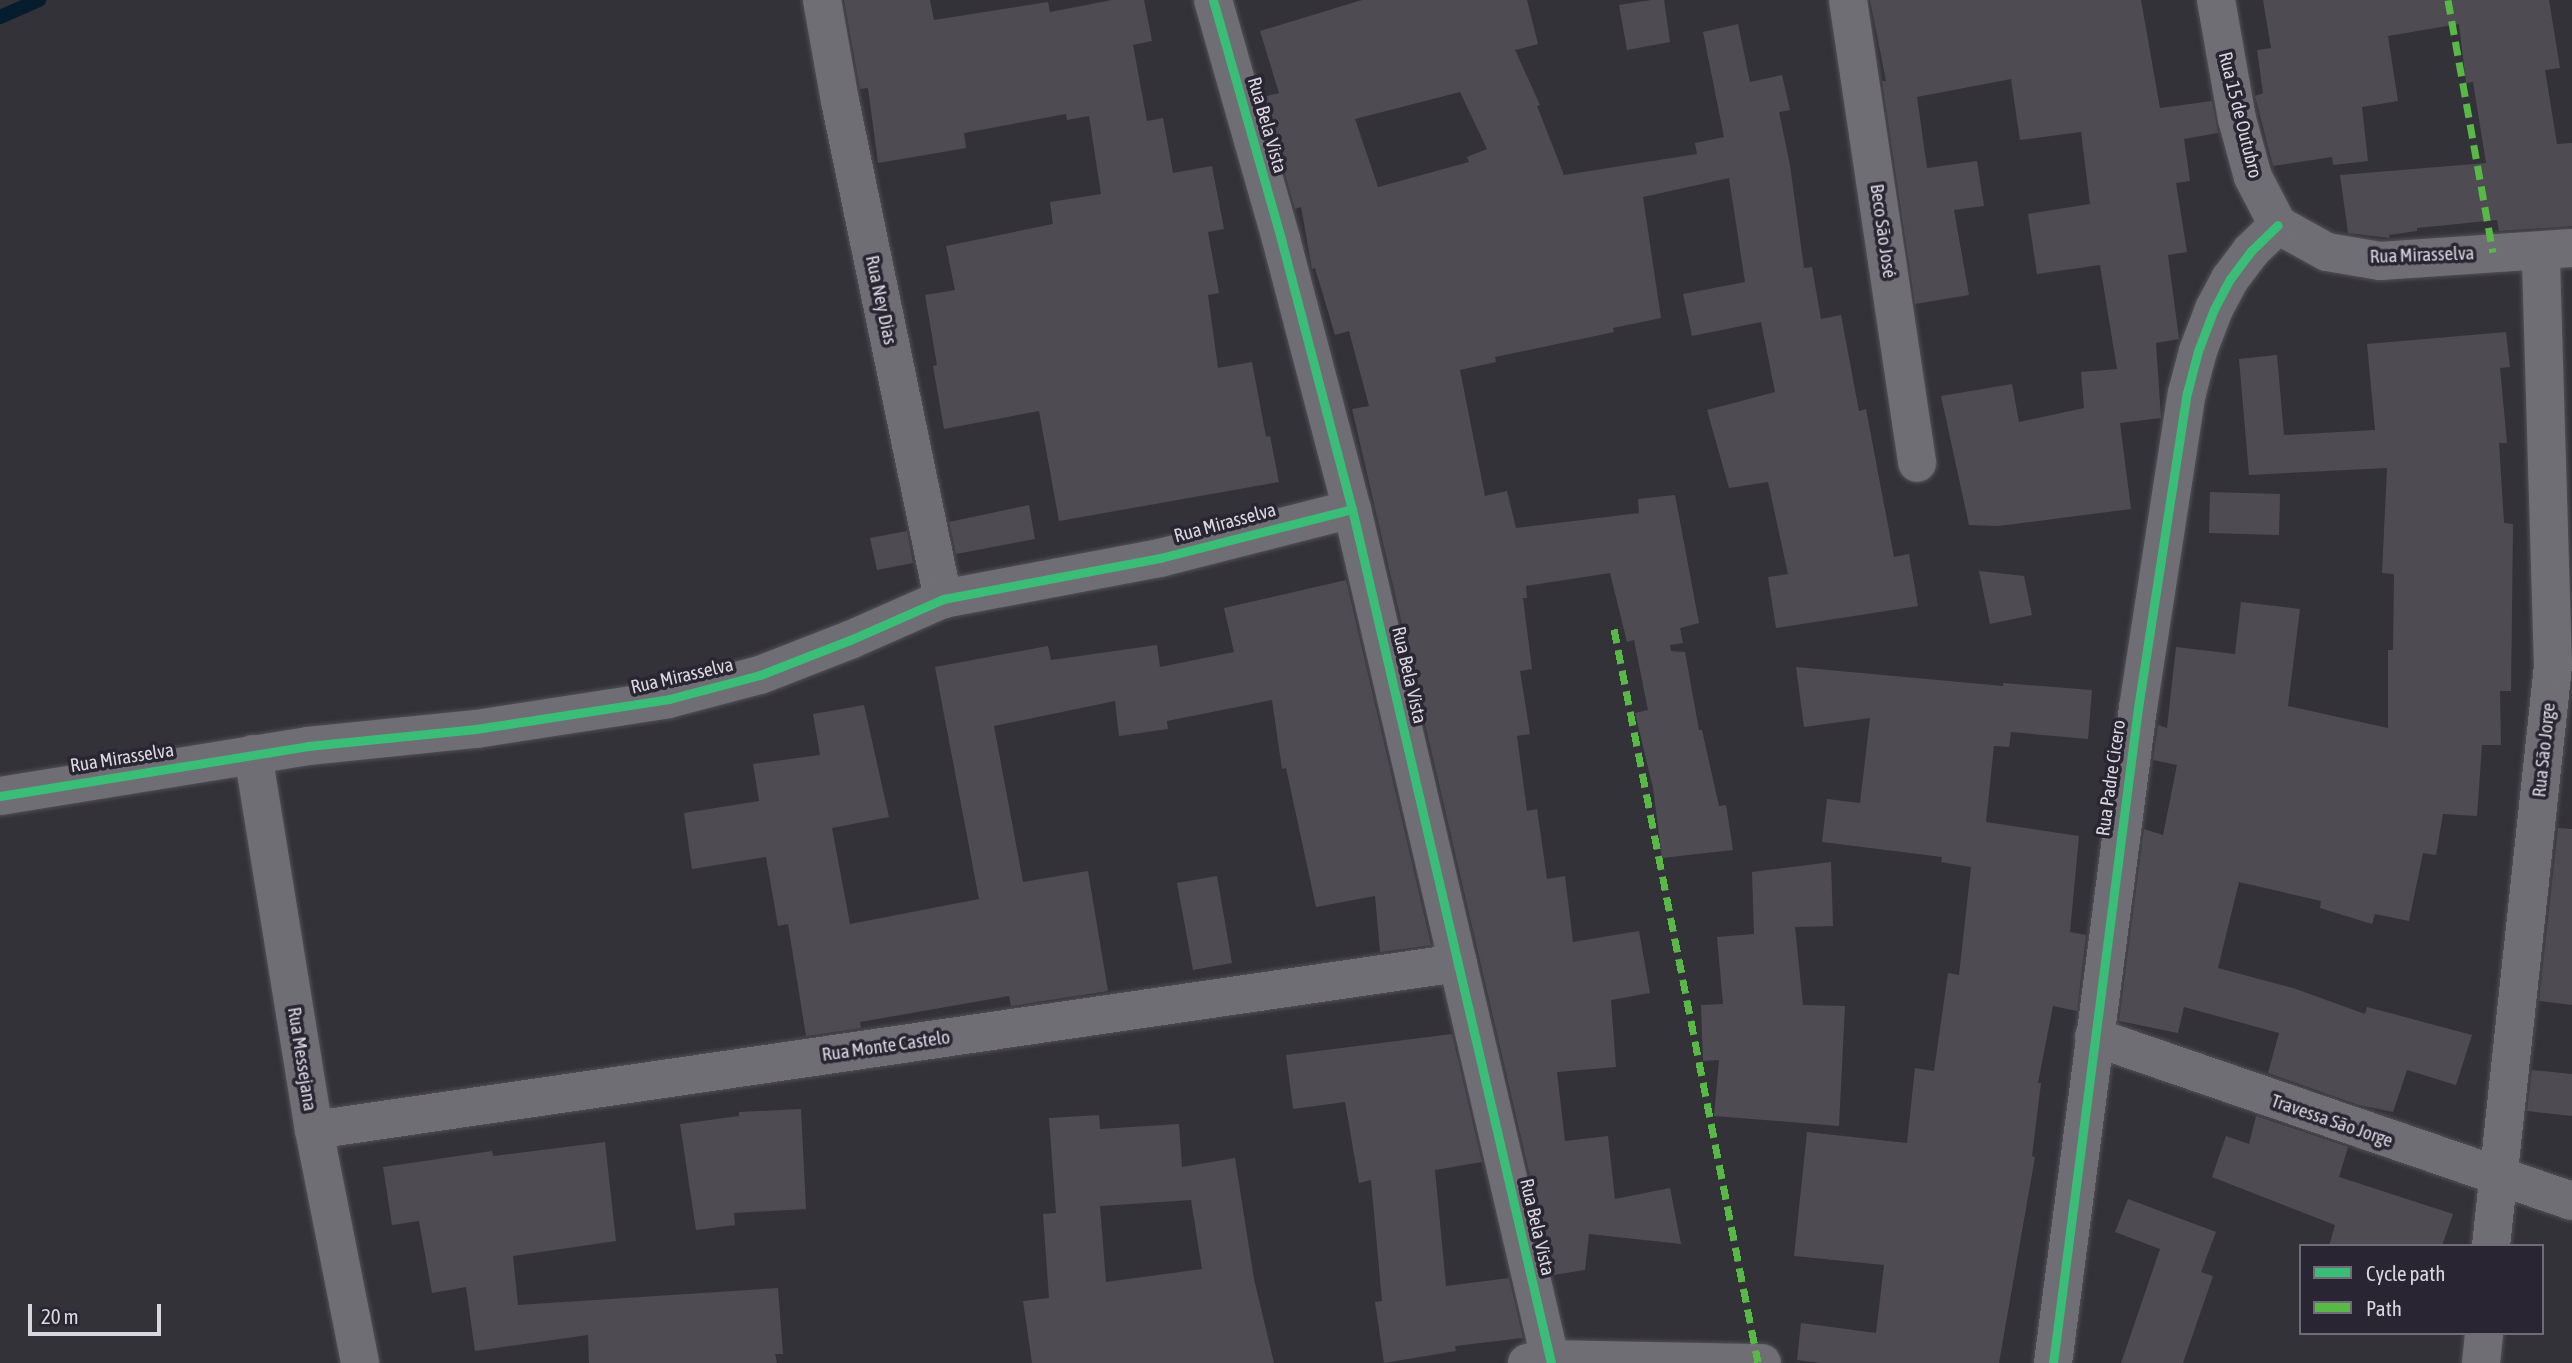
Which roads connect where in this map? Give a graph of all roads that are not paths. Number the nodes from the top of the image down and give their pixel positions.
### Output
1 (822, 0) edge
2 (1213, 0) edge
3 (1849, 0) edge
4 (2216, 0) edge
5 (2278, 226) junction
6 (2556, 250) edge
7 (1917, 463) dead end
8 (1352, 509) junction
9 (943, 599) junction
10 (2563, 665) edge
11 (253, 754) junction
12 (0, 796) edge
13 (1458, 963) junction
14 (2094, 1037) junction
15 (314, 1130) junction
16 (2497, 1178) junction
17 (2572, 1201) edge
18 (2491, 1244) edge
19 (2484, 1335) edge
20 (1542, 1362) edge
21 (360, 1363) edge
22 (1762, 1363) edge
23 (2053, 1363) edge
24 (2481, 1363) edge

1 - 9 street, Rua Ney Dias
2 - 8 street, Rua Bela Vista
3 - 7 street, Beco São José
4 - 5 street, Rua 15 de Outubro
5 - 6 street, Rua Mirasselva
5 - 14 street, Rua Padre Cicero
6 - 10 street, Rua São Jorge
8 - 9 street, Rua Mirasselva
8 - 13 street, Rua Bela Vista
9 - 11 street, Rua Mirasselva
10 - 16 street, Rua São Jorge
11 - 12 street, Rua Mirasselva
11 - 15 street, Rua Messejana
13 - 15 street, Rua Monte Castelo
13 - 20 street, Rua Bela Vista
14 - 16 street, Travessa São Jorge
14 - 23 street, Rua Padre Cicero
15 - 21 street, Rua Messejana
16 - 17 street, Travessa São Jorge
16 - 18 street, Rua São Jorge
19 - 24 street
20 - 22 street

